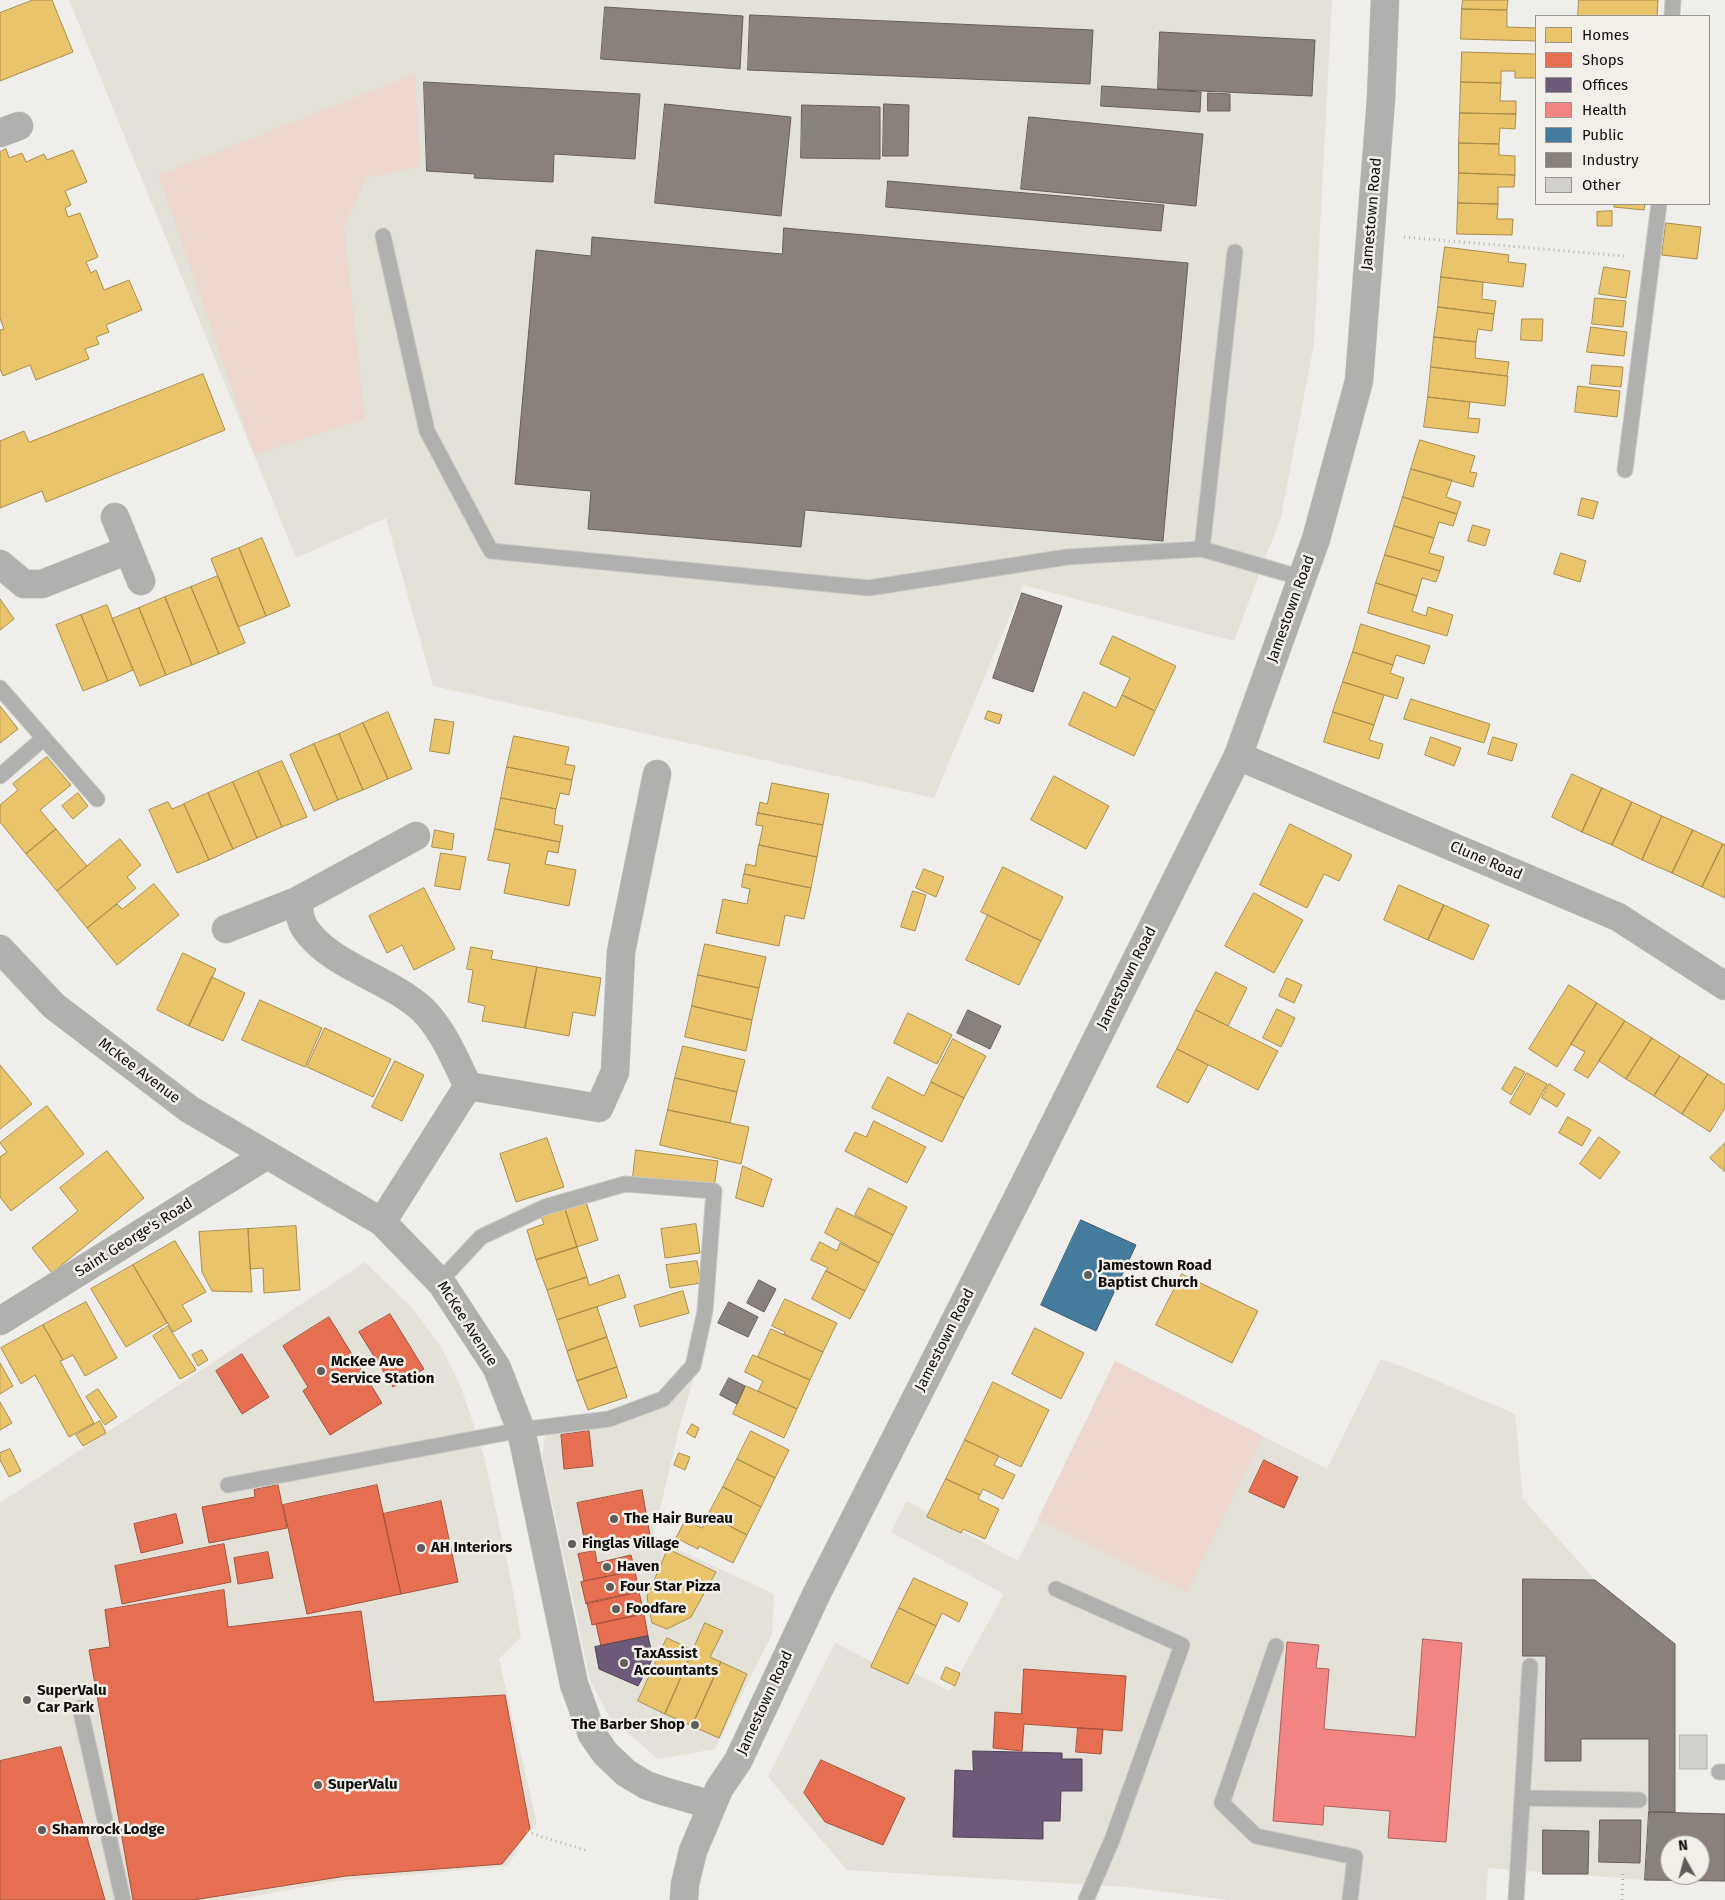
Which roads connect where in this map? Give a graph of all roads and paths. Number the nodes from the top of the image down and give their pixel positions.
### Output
1 (1385, 0) edge
2 (1673, 0) edge
3 (1672, 15) edge
4 (1659, 205) edge
5 (1371, 234) junction
6 (383, 236) dead end
7 (1235, 252) dead end
8 (1652, 258) junction
9 (1625, 470) dead end
10 (115, 517) dead end
11 (1202, 549) junction
12 (128, 550) junction
13 (0, 564) edge
14 (1302, 578) junction
15 (141, 581) dead end
16 (0, 688) edge
17 (44, 738) junction
18 (1238, 756) junction
19 (656, 774) dead end
20 (0, 776) edge
21 (98, 799) dead end
22 (416, 836) dead end
23 (297, 901) junction
24 (226, 929) dead end
25 (0, 949) edge
26 (1725, 986) edge
27 (468, 1086) junction
28 (267, 1155) junction
29 (382, 1222) junction
30 (440, 1281) junction
31 (0, 1321) edge
32 (520, 1430) junction
33 (228, 1485) dead end
34 (1056, 1589) dead end
35 (1276, 1646) dead end
36 (1530, 1666) dead end
37 (80, 1708) dead end
38 (1522, 1798) junction
39 (1639, 1800) dead end
40 (712, 1805) junction
41 (527, 1832) dead end
42 (588, 1851) dead end
43 (1622, 1870) dead end
44 (123, 1900) edge
45 (684, 1900) edge
46 (1086, 1900) edge
47 (1350, 1900) edge
48 (1516, 1900) edge
49 (1622, 1900) edge

1 - 5 street, Jamestown Road
2 - 3 lane
4 - 8 lane
5 - 8 path
5 - 14 street, Jamestown Road
6 - 11 lane
7 - 11 lane
8 - 9 lane
10 - 12 street
11 - 14 lane
12 - 13 street
12 - 15 street
14 - 18 street, Jamestown Road
16 - 17 lane
17 - 20 lane
17 - 21 lane
18 - 26 street, Clune Road
18 - 40 street, Jamestown Road
19 - 27 street
22 - 23 street
23 - 24 street
23 - 27 street
25 - 28 street, McKee Avenue
27 - 29 street
28 - 29 street, McKee Avenue
28 - 31 street, Saint George's Road
29 - 30 street, McKee Avenue
30 - 32 street, McKee Avenue
30 - 32 lane
32 - 33 lane
32 - 40 street, McKee Avenue
34 - 46 lane
35 - 47 lane
36 - 38 lane
37 - 44 lane
38 - 39 lane
38 - 48 lane
40 - 45 street, Jamestown Road
41 - 42 path
43 - 49 path

